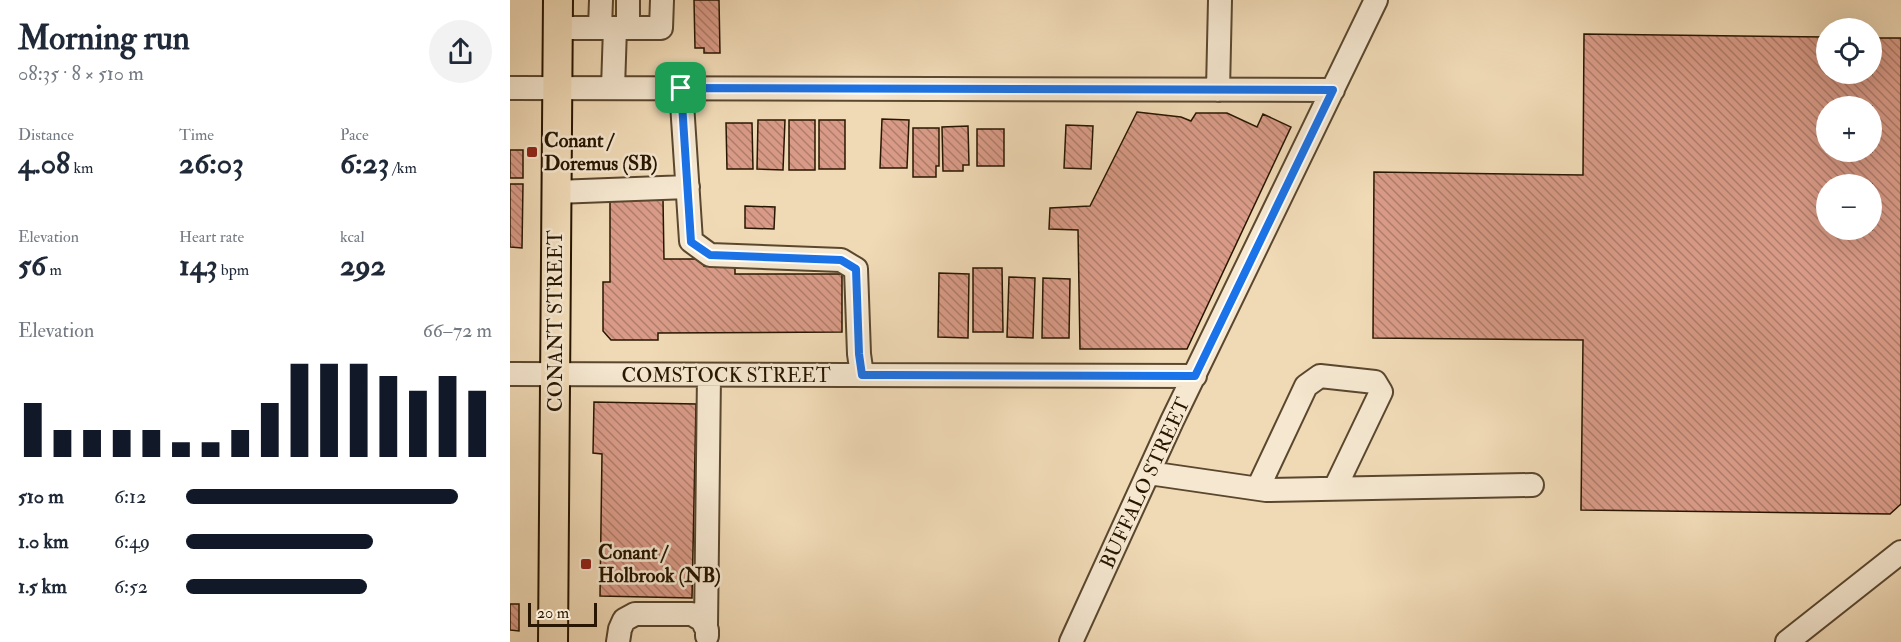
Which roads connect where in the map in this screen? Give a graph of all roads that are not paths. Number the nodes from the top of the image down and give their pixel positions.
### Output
1 (558, 0) edge
2 (601, 0) edge
3 (628, 0) edge
4 (662, 0) edge
5 (1220, 0) edge
6 (1376, 0) edge
7 (558, 28) junction
8 (614, 28) junction
9 (510, 88) edge
10 (557, 88) junction
11 (613, 88) junction
12 (681, 88) junction
13 (1218, 90) junction
14 (1333, 90) junction
15 (687, 187) junction
16 (556, 192) junction
17 (510, 374) edge
18 (555, 375) junction
19 (709, 375) junction
20 (862, 375) junction
21 (1195, 376) junction
22 (1149, 472) junction
23 (1532, 485) dead end
24 (1258, 488) junction
25 (1335, 488) junction
26 (1901, 552) edge
27 (707, 635) edge
28 (553, 642) edge
29 (618, 642) edge
30 (1071, 642) edge
31 (1788, 642) edge

1 - 7 main road, CONANT STREET
2 - 8 street
3 - 8 street
4 - 8 street
5 - 13 street
6 - 14 street, BUFFALO STREET
7 - 8 street
7 - 10 main road, CONANT STREET
8 - 11 street
9 - 10 street
10 - 11 street
10 - 16 main road, CONANT STREET
11 - 12 street
12 - 13 street
12 - 15 street
13 - 14 street
14 - 21 street, BUFFALO STREET
15 - 16 street
15 - 20 street
16 - 18 main road, CONANT STREET
17 - 18 street, COMSTOCK STREET
18 - 19 street, COMSTOCK STREET
18 - 28 main road, CONANT STREET
19 - 20 street, COMSTOCK STREET
19 - 27 street
20 - 21 street, COMSTOCK STREET
21 - 22 street, BUFFALO STREET
22 - 24 street
22 - 30 street, BUFFALO STREET
23 - 25 street
24 - 25 street
24 - 25 street
26 - 31 street
27 - 29 street

